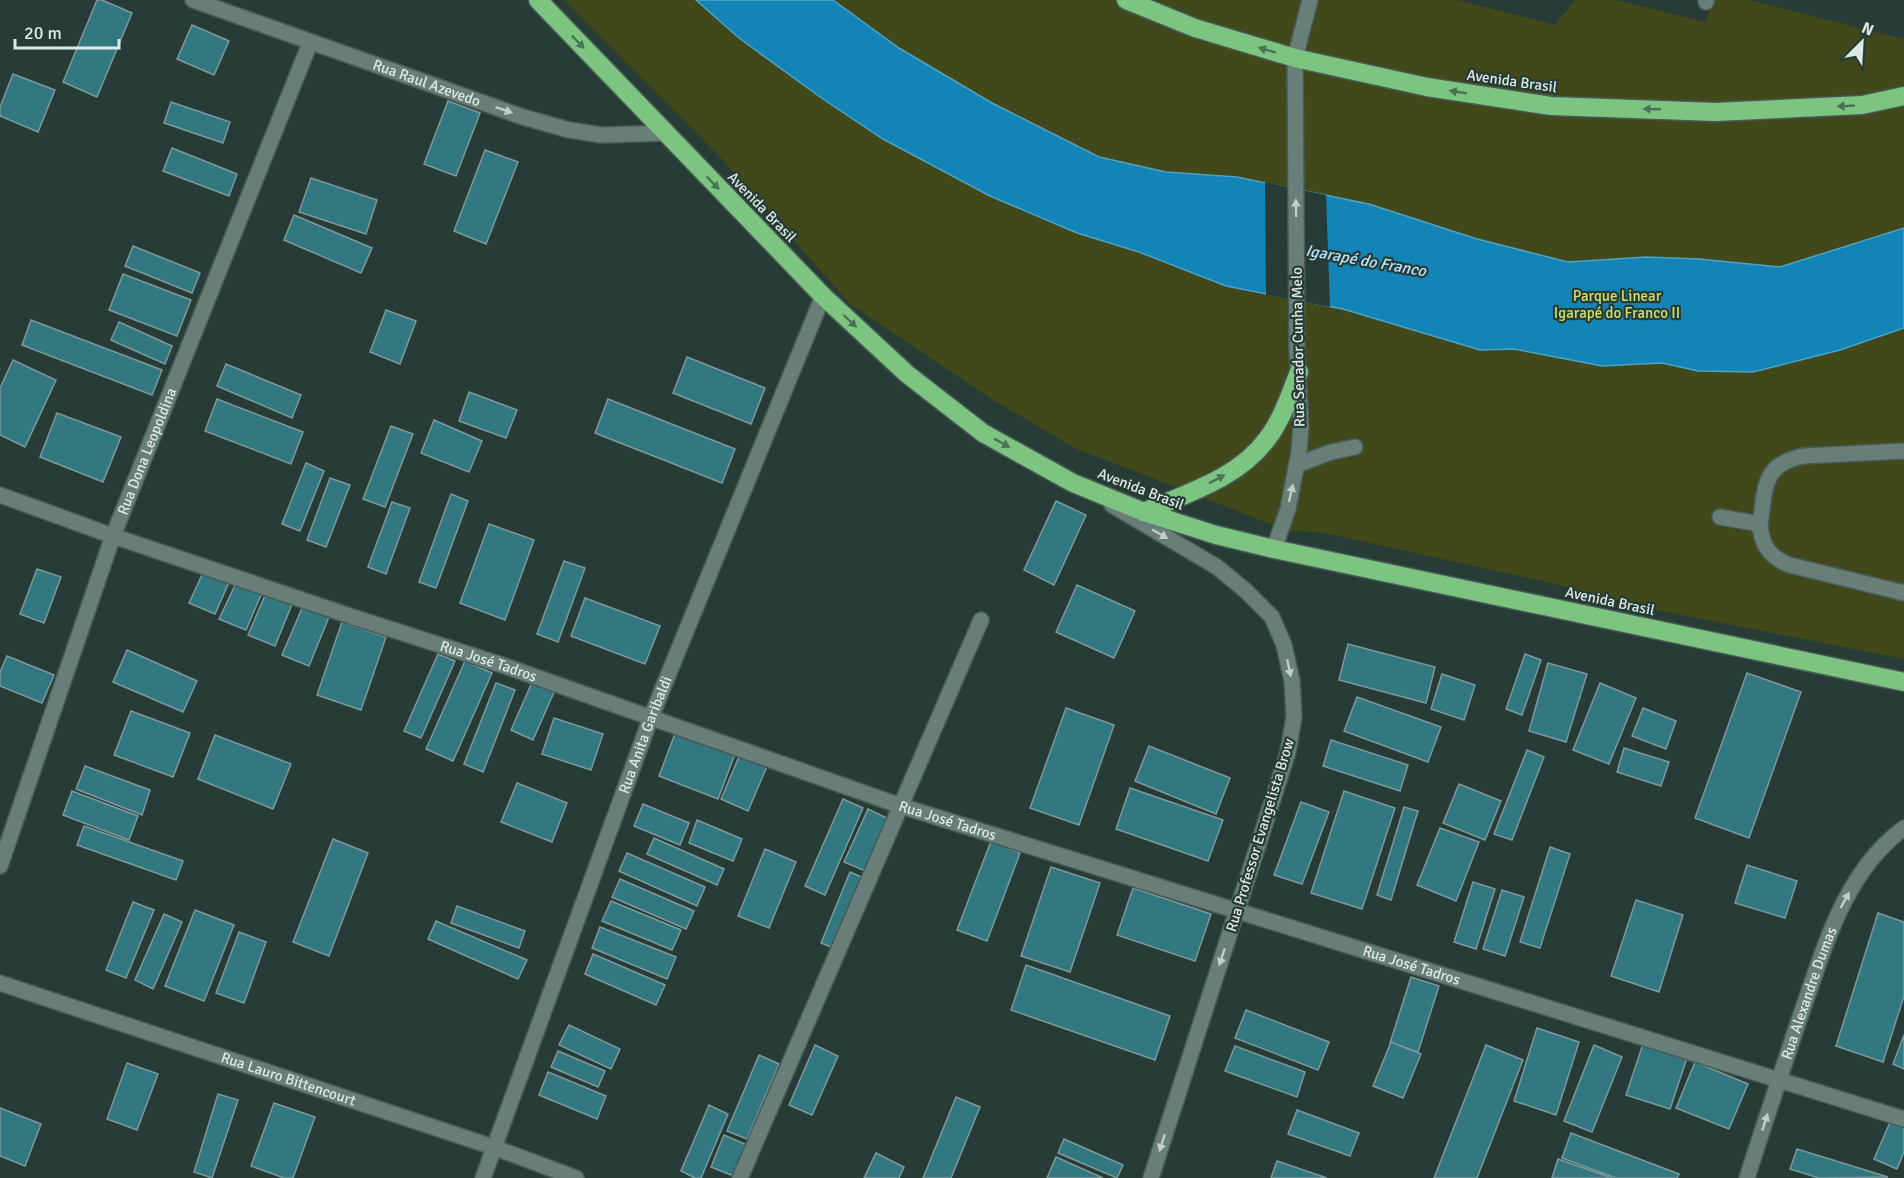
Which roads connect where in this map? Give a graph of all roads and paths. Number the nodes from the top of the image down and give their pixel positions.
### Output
1 (193, 0) edge
2 (538, 0) edge
3 (1126, 0) edge
4 (1310, 0) edge
5 (310, 43) junction
6 (1295, 58) junction
7 (1904, 96) edge
8 (665, 133) junction
9 (823, 296) junction
10 (1299, 372) junction
11 (1355, 447) dead end
12 (1904, 451) edge
13 (1297, 465) junction
14 (1073, 483) junction
15 (0, 495) edge
16 (1144, 512) junction
17 (1720, 517) dead end
18 (1760, 524) junction
19 (113, 536) junction
20 (1274, 549) junction
21 (1904, 593) edge
22 (981, 620) dead end
23 (1904, 682) edge
24 (651, 717) junction
25 (901, 806) junction
26 (1904, 828) edge
27 (0, 866) edge
28 (1237, 910) junction
29 (0, 983) edge
30 (1779, 1079) junction
31 (1904, 1119) edge
32 (493, 1148) junction
33 (483, 1178) edge
34 (576, 1178) edge
35 (740, 1178) edge
36 (1151, 1178) edge
37 (1747, 1178) edge

1 - 5 street, Rua Raul Azevedo
2 -> 8 highway, Avenida Brasil
6 -> 3 highway, Avenida Brasil
4 - 6 street, Rua Senador Cunha Melo
5 -> 8 street, Rua Raul Azevedo
5 - 19 street, Rua Dona Leopoldina
7 -> 6 highway, Avenida Brasil
10 -> 6 street, Rua Senador Cunha Melo
8 -> 9 highway, Avenida Brasil
9 -> 14 highway, Avenida Brasil
9 - 24 street, Rua Anita Garibaldi
10 - 13 street, Rua Senador Cunha Melo
16 -> 10 highway
11 - 13 street
12 - 18 street
20 -> 13 street, Rua Senador Cunha Melo
14 - 16 highway, Avenida Brasil
14 -> 28 street, Rua Professor Evangelista Brow
15 - 19 street, Rua José Tadros
16 - 20 highway, Avenida Brasil
17 - 18 street
18 - 21 street
19 - 24 street, Rua José Tadros
19 - 27 street, Rua Dona Leopoldina
20 - 23 highway, Avenida Brasil
22 - 25 street
24 - 25 street, Rua José Tadros
24 - 32 street, Rua Anita Garibaldi
25 - 28 street, Rua José Tadros
25 - 35 street
30 -> 26 street, Rua Alexandre Dumas
28 - 30 street, Rua José Tadros
28 -> 36 street, Rua Professor Evangelista Brow
29 - 32 street, Rua Lauro Bittencourt
30 - 31 street, Rua José Tadros
37 -> 30 street, Rua Alexandre Dumas
32 - 33 street, Rua Anita Garibaldi
32 - 34 street, Rua Lauro Bittencourt

